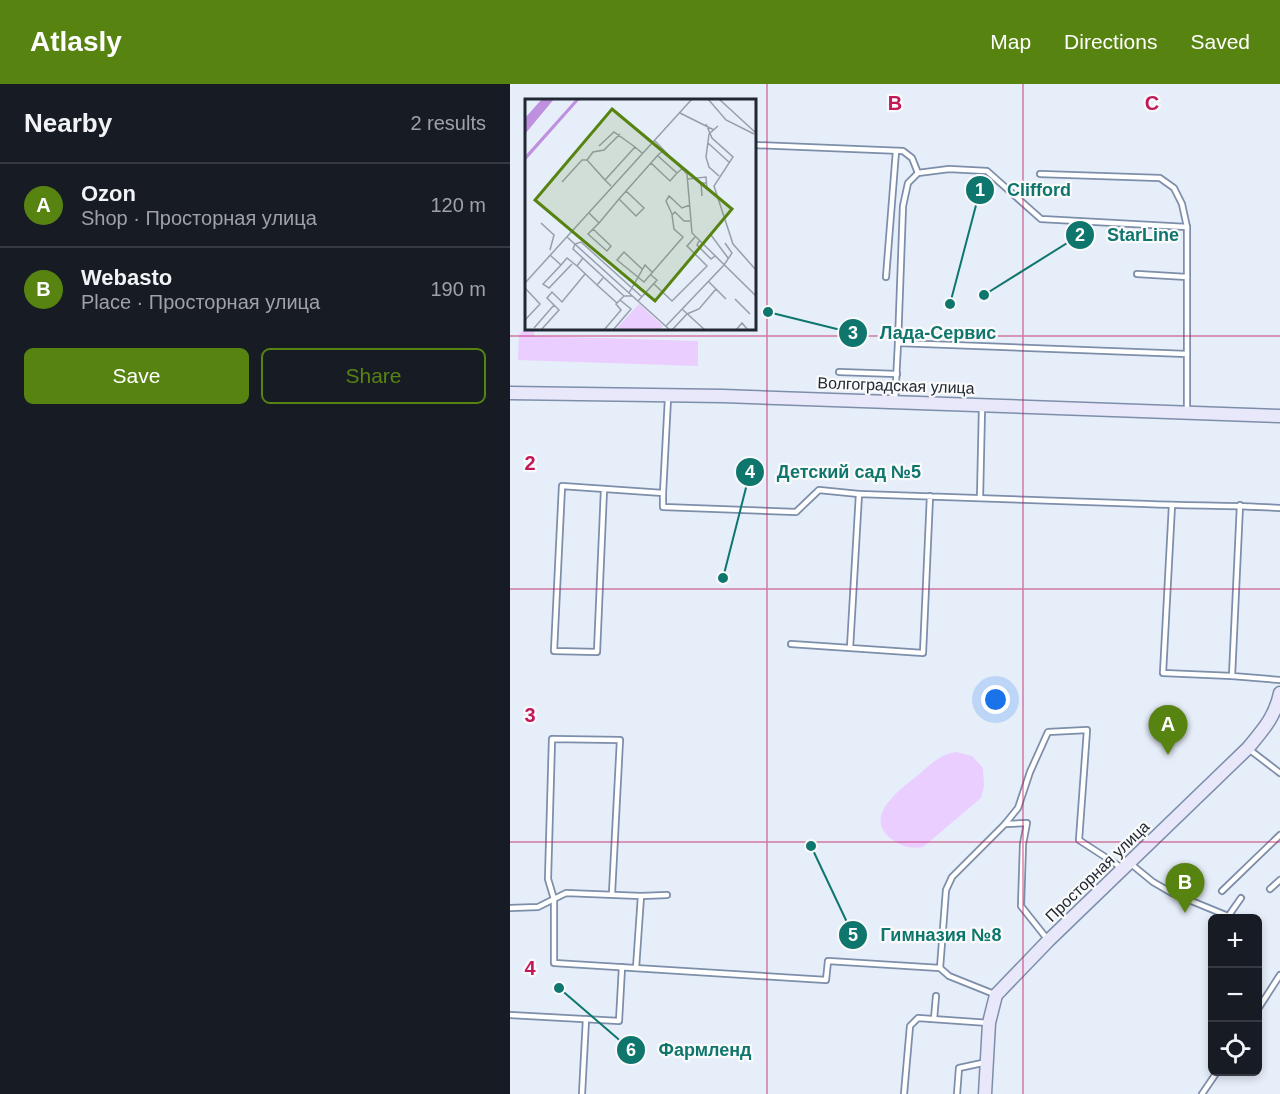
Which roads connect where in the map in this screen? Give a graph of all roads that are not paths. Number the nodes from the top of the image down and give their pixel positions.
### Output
1 (756, 145) edge
2 (896, 151) junction
3 (918, 173) junction
4 (1040, 174) dead end
5 (1187, 227) junction
6 (1137, 274) dead end
7 (886, 277) dead end
8 (1187, 277) junction
9 (898, 343) junction
10 (1187, 354) junction
11 (839, 372) dead end
12 (897, 374) junction
13 (510, 393) edge
14 (668, 395) junction
15 (895, 401) junction
16 (982, 404) junction
17 (1187, 414) junction
18 (1280, 416) edge
19 (604, 489) junction
20 (663, 493) junction
21 (859, 494) junction
22 (930, 496) junction
23 (980, 498) junction
24 (1172, 505) junction
25 (1240, 505) junction
26 (1280, 508) edge
27 (791, 644) dead end
28 (850, 648) junction
29 (1232, 676) junction
30 (1280, 680) edge
31 (1280, 693) edge
32 (1248, 748) junction
33 (1280, 772) edge
34 (1005, 824) junction
35 (1280, 835) edge
36 (1127, 867) junction
37 (1280, 880) edge
38 (1270, 890) dead end
39 (1222, 891) dead end
40 (612, 894) junction
41 (668, 895) dead end
42 (641, 896) junction
43 (1241, 898) dead end
44 (554, 899) junction
45 (510, 908) edge
46 (1221, 914) edge
47 (1230, 914) edge
48 (1048, 941) junction
49 (622, 967) junction
50 (636, 968) junction
51 (940, 968) junction
52 (1280, 975) edge
53 (996, 995) junction
54 (936, 996) dead end
55 (1262, 1002) edge
56 (510, 1015) edge
57 (586, 1019) junction
58 (934, 1019) junction
59 (989, 1023) junction
60 (987, 1062) junction
61 (1214, 1076) edge
62 (582, 1094) edge
63 (904, 1094) edge
64 (957, 1094) edge
65 (985, 1094) edge
66 (1202, 1094) edge

1 - 2 lane
2 - 3 lane
2 - 7 lane
3 - 5 lane
3 - 9 lane
4 - 5 lane
5 - 8 lane
6 - 8 lane
8 - 10 lane
9 - 10 lane
9 - 12 lane
10 - 17 lane
11 - 12 lane
12 - 15 lane
13 - 14 main road, Волгоградская улица
14 - 15 main road, Волгоградская улица
14 - 20 lane
15 - 16 main road, Волгоградская улица
16 - 17 main road, Волгоградская улица
16 - 23 lane
17 - 18 main road, Волгоградская улица
19 - 19 lane
19 - 20 lane
20 - 21 lane
21 - 22 lane
21 - 28 lane
22 - 23 lane
22 - 28 lane
23 - 24 lane
24 - 25 lane
24 - 29 lane
25 - 26 lane
25 - 29 lane
27 - 28 lane
29 - 30 lane
31 - 32 main road, Просторная улица
32 - 33 lane
32 - 36 main road, Просторная улица
34 - 36 lane
34 - 48 lane
34 - 51 lane
35 - 39 lane
36 - 46 lane
36 - 48 main road, Просторная улица
37 - 38 lane
40 - 42 lane
40 - 44 lane
40 - 44 lane
41 - 42 lane
42 - 50 lane
43 - 47 lane
44 - 45 lane
44 - 49 lane
48 - 53 main road, Просторная улица
49 - 50 lane
49 - 57 lane
50 - 51 lane
51 - 53 lane
52 - 55 lane
53 - 59 main road, Просторная улица
54 - 58 lane
56 - 57 lane
57 - 62 lane
58 - 59 lane
58 - 63 lane
59 - 60 main road, Просторная улица
60 - 64 lane
60 - 65 main road, Просторная улица
61 - 66 lane

